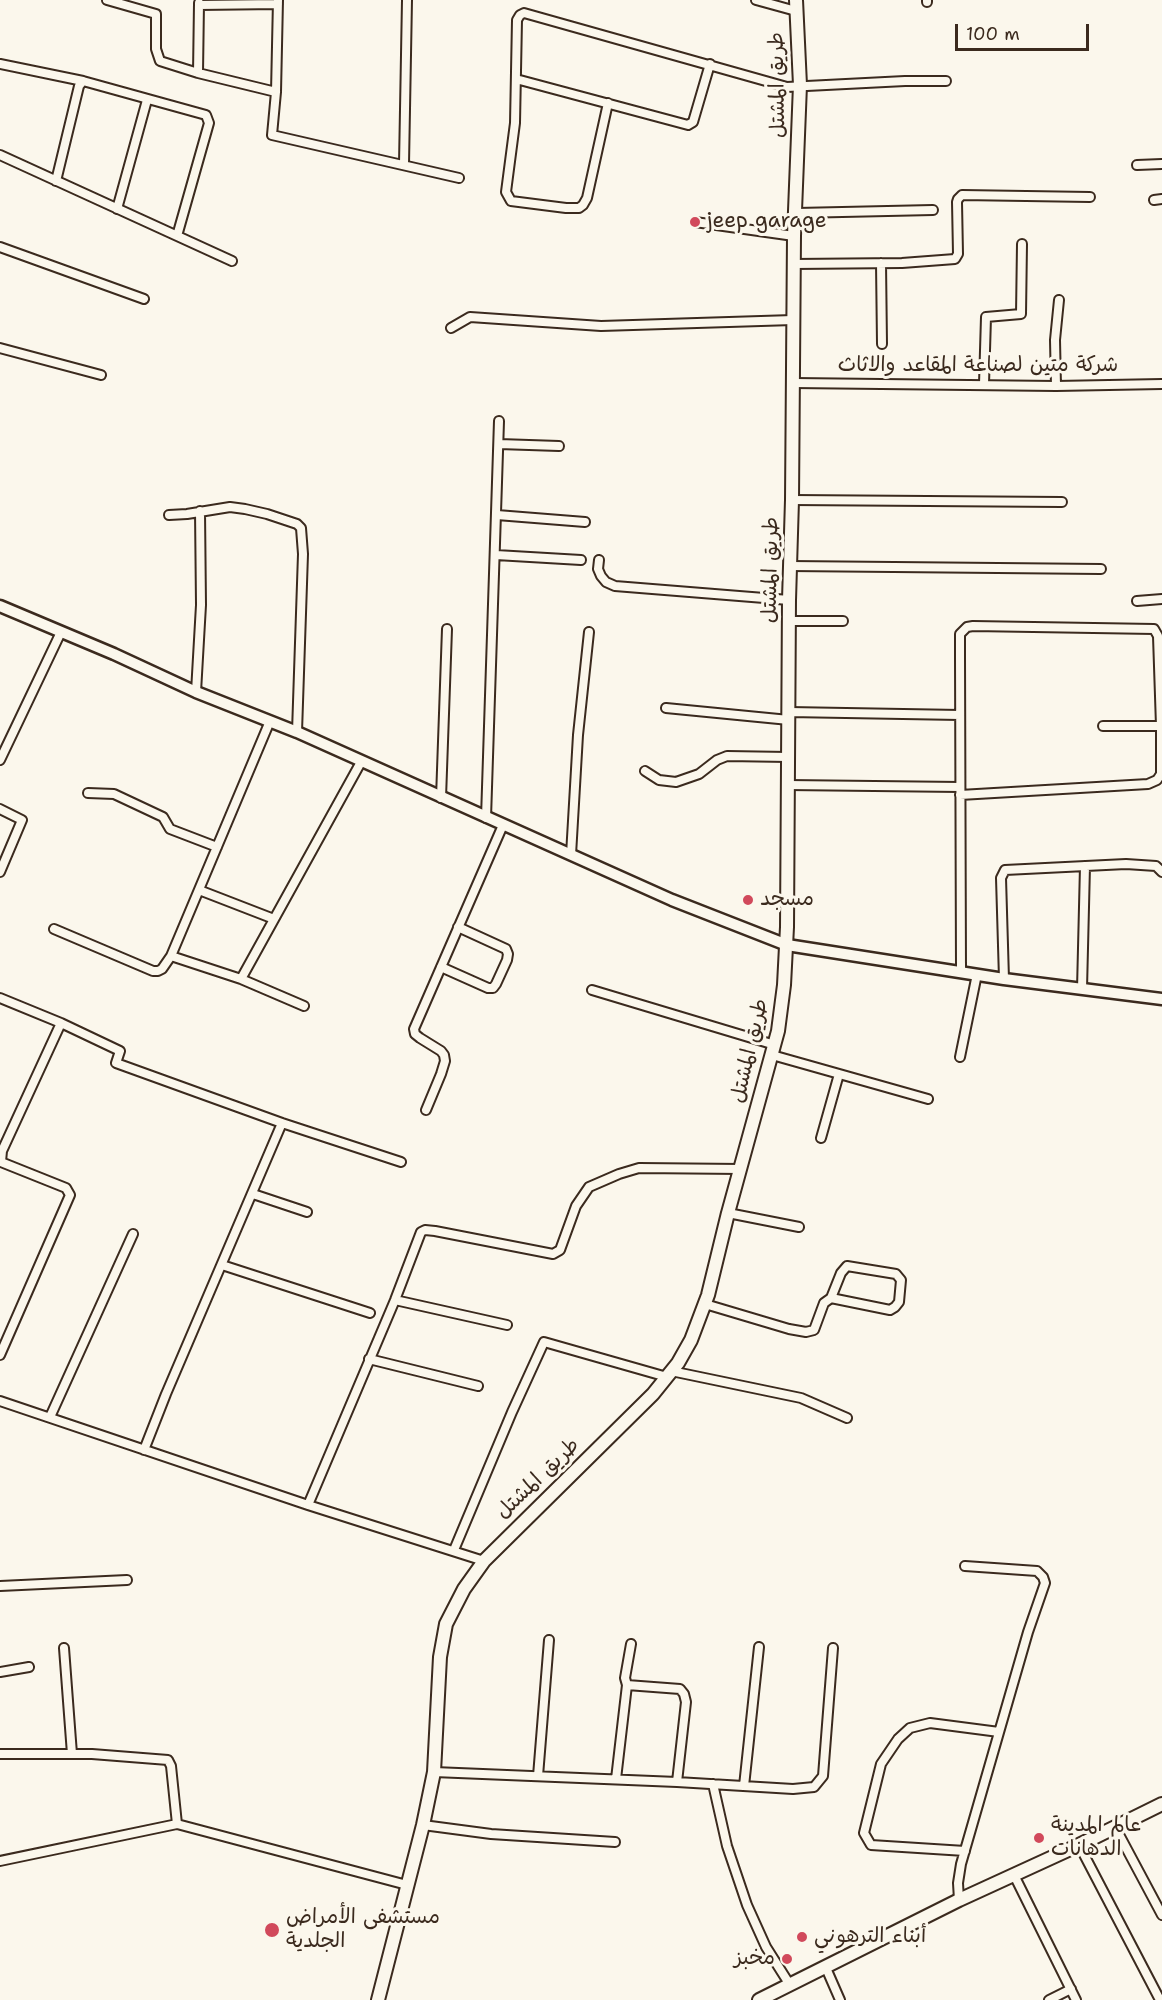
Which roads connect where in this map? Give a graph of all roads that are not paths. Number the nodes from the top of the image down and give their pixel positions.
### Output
1 (107, 0) edge
2 (407, 0) edge
3 (756, 0) edge
4 (278, 2) edge
5 (199, 3) edge
6 (796, 5) edge
7 (0, 64) edge
8 (710, 64) junction
9 (198, 73) junction
10 (516, 79) junction
11 (83, 81) junction
12 (946, 81) dead end
13 (800, 85) junction
14 (276, 92) junction
15 (147, 100) junction
16 (608, 103) junction
17 (0, 155) edge
18 (404, 164) junction
19 (1162, 164) edge
20 (1137, 165) dead end
21 (459, 178) dead end
22 (56, 181) junction
23 (1090, 197) dead end
24 (117, 209) junction
25 (933, 210) dead end
26 (796, 213) junction
27 (695, 222) dead end
28 (177, 236) junction
29 (795, 236) junction
30 (1022, 244) dead end
31 (0, 247) edge
32 (232, 261) dead end
33 (881, 263) junction
34 (795, 264) junction
35 (144, 299) dead end
36 (1059, 300) dead end
37 (793, 320) junction
38 (451, 328) dead end
39 (882, 345) dead end
40 (0, 348) edge
41 (102, 375) dead end
42 (794, 383) junction
43 (984, 384) junction
44 (1162, 384) edge
45 (1056, 386) junction
46 (499, 421) dead end
47 (499, 444) junction
48 (559, 446) dead end
49 (792, 500) junction
50 (1062, 502) dead end
51 (200, 512) junction
52 (170, 515) dead end
53 (497, 515) junction
54 (585, 522) dead end
55 (496, 555) junction
56 (581, 560) dead end
57 (599, 560) dead end
58 (790, 567) junction
59 (1101, 569) dead end
60 (1162, 599) edge
61 (789, 600) junction
62 (1137, 601) dead end
63 (0, 606) edge
64 (789, 621) junction
65 (843, 621) dead end
66 (447, 629) dead end
67 (61, 632) junction
68 (589, 632) dead end
69 (196, 692) junction
70 (666, 708) dead end
71 (960, 715) junction
72 (789, 716) junction
73 (270, 722) junction
74 (1103, 726) dead end
75 (1161, 726) edge
76 (297, 732) junction
77 (788, 757) junction
78 (0, 760) edge
79 (361, 762) junction
80 (645, 771) dead end
81 (788, 785) junction
82 (960, 791) junction
83 (88, 793) dead end
84 (441, 798) junction
85 (0, 809) edge
86 (486, 818) junction
87 (503, 825) junction
88 (217, 848) junction
89 (571, 855) junction
90 (1085, 866) junction
91 (0, 872) edge
92 (1162, 872) edge
93 (199, 891) junction
94 (274, 919) junction
95 (458, 927) junction
96 (54, 928) dead end
97 (787, 945) junction
98 (171, 956) junction
99 (441, 967) junction
100 (961, 972) junction
101 (977, 974) junction
102 (241, 979) junction
103 (1004, 979) junction
104 (1082, 989) junction
105 (592, 990) dead end
106 (0, 998) edge
107 (1162, 999) edge
108 (304, 1006) dead end
109 (61, 1023) junction
110 (773, 1050) junction
111 (960, 1057) dead end
112 (839, 1074) junction
113 (928, 1098) dead end
114 (426, 1110) dead end
115 (282, 1123) junction
116 (821, 1138) dead end
117 (401, 1162) dead end
118 (741, 1169) junction
119 (253, 1194) junction
120 (307, 1212) dead end
121 (728, 1213) junction
122 (799, 1227) dead end
123 (133, 1234) dead end
124 (222, 1265) junction
125 (831, 1298) junction
126 (395, 1299) junction
127 (705, 1304) junction
128 (370, 1312) dead end
129 (507, 1325) dead end
130 (0, 1355) edge
131 (369, 1359) junction
132 (669, 1374) junction
133 (478, 1386) dead end
134 (0, 1401) edge
135 (50, 1417) junction
136 (847, 1418) dead end
137 (144, 1450) junction
138 (308, 1505) junction
139 (454, 1550) junction
140 (484, 1561) junction
141 (965, 1566) dead end
142 (127, 1580) dead end
143 (0, 1586) edge
144 (549, 1640) dead end
145 (631, 1644) dead end
146 (759, 1647) dead end
147 (64, 1648) dead end
148 (833, 1648) dead end
149 (29, 1667) dead end
150 (0, 1672) edge
151 (627, 1685) junction
152 (999, 1732) junction
153 (0, 1754) edge
154 (72, 1754) junction
155 (434, 1772) junction
156 (538, 1776) junction
157 (616, 1779) junction
158 (677, 1782) junction
159 (713, 1784) junction
160 (744, 1786) junction
161 (1162, 1804) edge
162 (177, 1824) junction
163 (423, 1824) junction
164 (1115, 1827) junction
165 (615, 1842) dead end
166 (1079, 1845) junction
167 (965, 1851) junction
168 (0, 1861) edge
169 (1014, 1875) junction
170 (407, 1885) junction
171 (959, 1900) junction
172 (1162, 1915) edge
173 (826, 1968) junction
174 (790, 1985) junction
175 (1071, 1989) junction
176 (378, 2000) edge
177 (759, 2000) edge
178 (840, 2000) edge
179 (1049, 2000) edge
180 (1076, 2000) edge
181 (1160, 2000) edge

1 - 9 street
2 - 18 street
3 - 6 street
4 - 5 street
4 - 14 street
5 - 9 street
6 - 13 main road, طريق المشتل
7 - 11 street
8 - 10 street
8 - 13 street
8 - 16 street
9 - 14 street
10 - 16 street
10 - 16 street
11 - 15 street
11 - 22 street
12 - 13 street
13 - 26 main road, طريق المشتل
14 - 18 street
15 - 24 street
15 - 28 street
17 - 22 street
18 - 21 street
19 - 20 street
22 - 24 street
23 - 33 street
24 - 28 street
25 - 26 street
26 - 29 main road, طريق المشتل
27 - 29 street
28 - 32 street
29 - 34 main road, طريق المشتل
30 - 43 street
31 - 35 street
33 - 34 street
33 - 39 street
34 - 37 main road, طريق المشتل
36 - 45 street
37 - 38 street
37 - 42 main road, طريق المشتل
40 - 41 street
42 - 43 street, شركة متين لصناعة المقاعد والاثاث
42 - 49 main road, طريق المشتل
43 - 45 street, شركة متين لصناعة المقاعد والاثاث
44 - 45 street, شركة متين لصناعة المقاعد والاثاث
46 - 47 street
47 - 48 street
47 - 53 street
49 - 50 street
49 - 58 main road, طريق المشتل
51 - 52 street
51 - 69 street
51 - 76 street
53 - 54 street
53 - 55 street
55 - 56 street
55 - 86 street
57 - 61 street
58 - 59 street
58 - 61 main road, طريق المشتل
60 - 62 street
61 - 64 main road, طريق المشتل
63 - 67 main road
64 - 65 street
64 - 72 main road, طريق المشتل
66 - 84 street
67 - 69 main road
67 - 78 street
68 - 89 street
69 - 73 main road
70 - 72 street
71 - 72 street
71 - 75 street
71 - 82 street
72 - 77 main road, طريق المشتل
73 - 76 main road
73 - 88 street
74 - 75 street
75 - 82 street
76 - 79 main road
77 - 80 street
77 - 81 main road, طريق المشتل
79 - 84 main road
79 - 94 street
81 - 82 street
81 - 97 main road, طريق المشتل
82 - 100 street
83 - 88 street
84 - 86 main road
85 - 91 street
86 - 87 main road
87 - 89 main road
87 - 95 street
88 - 93 street
89 - 97 main road
90 - 92 street
90 - 103 street
90 - 104 street
93 - 94 street
93 - 98 street
94 - 102 street
95 - 99 street
95 - 99 street
96 - 98 street
97 - 100 main road
97 - 110 main road, طريق المشتل
98 - 102 street
99 - 114 street
100 - 101 main road
101 - 103 main road
101 - 111 street
102 - 108 street
103 - 104 main road
104 - 107 main road
105 - 110 street
106 - 109 street
109 - 115 street
109 - 130 street
110 - 112 street
110 - 118 main road, طريق المشتل
112 - 113 street
112 - 116 street
115 - 117 street
115 - 119 street
118 - 121 main road, طريق المشتل
118 - 126 street
119 - 120 street
119 - 124 street
121 - 122 street
121 - 127 main road, طريق المشتل
123 - 135 street
124 - 128 street
124 - 137 street
125 - 125 street
125 - 127 street
126 - 129 street
126 - 131 street
127 - 132 main road, طريق المشتل
131 - 133 street
131 - 138 street
132 - 136 street
132 - 139 street
132 - 140 main road, طريق المشتل
134 - 135 street
135 - 137 street
137 - 138 street
138 - 139 street
139 - 140 street
140 - 155 main road, طريق المشتل
141 - 152 street
142 - 143 street
144 - 156 street
145 - 151 street
146 - 160 street
147 - 154 street
148 - 160 street
149 - 150 street
151 - 157 street
151 - 158 street
152 - 167 street
152 - 167 street
153 - 154 street
154 - 162 street
155 - 156 street
155 - 163 main road, طريق المشتل
156 - 157 street
157 - 158 street
158 - 159 street
159 - 160 street
159 - 174 street
161 - 164 main road
162 - 168 street
162 - 170 street
163 - 165 street
163 - 170 main road, طريق المشتل
164 - 166 main road
164 - 172 street
166 - 169 main road
166 - 181 street
167 - 171 street
169 - 171 main road
169 - 175 street
170 - 176 main road, طريق المشتل
171 - 173 main road
173 - 174 main road
173 - 178 street
174 - 177 main road
175 - 179 street
175 - 180 street

